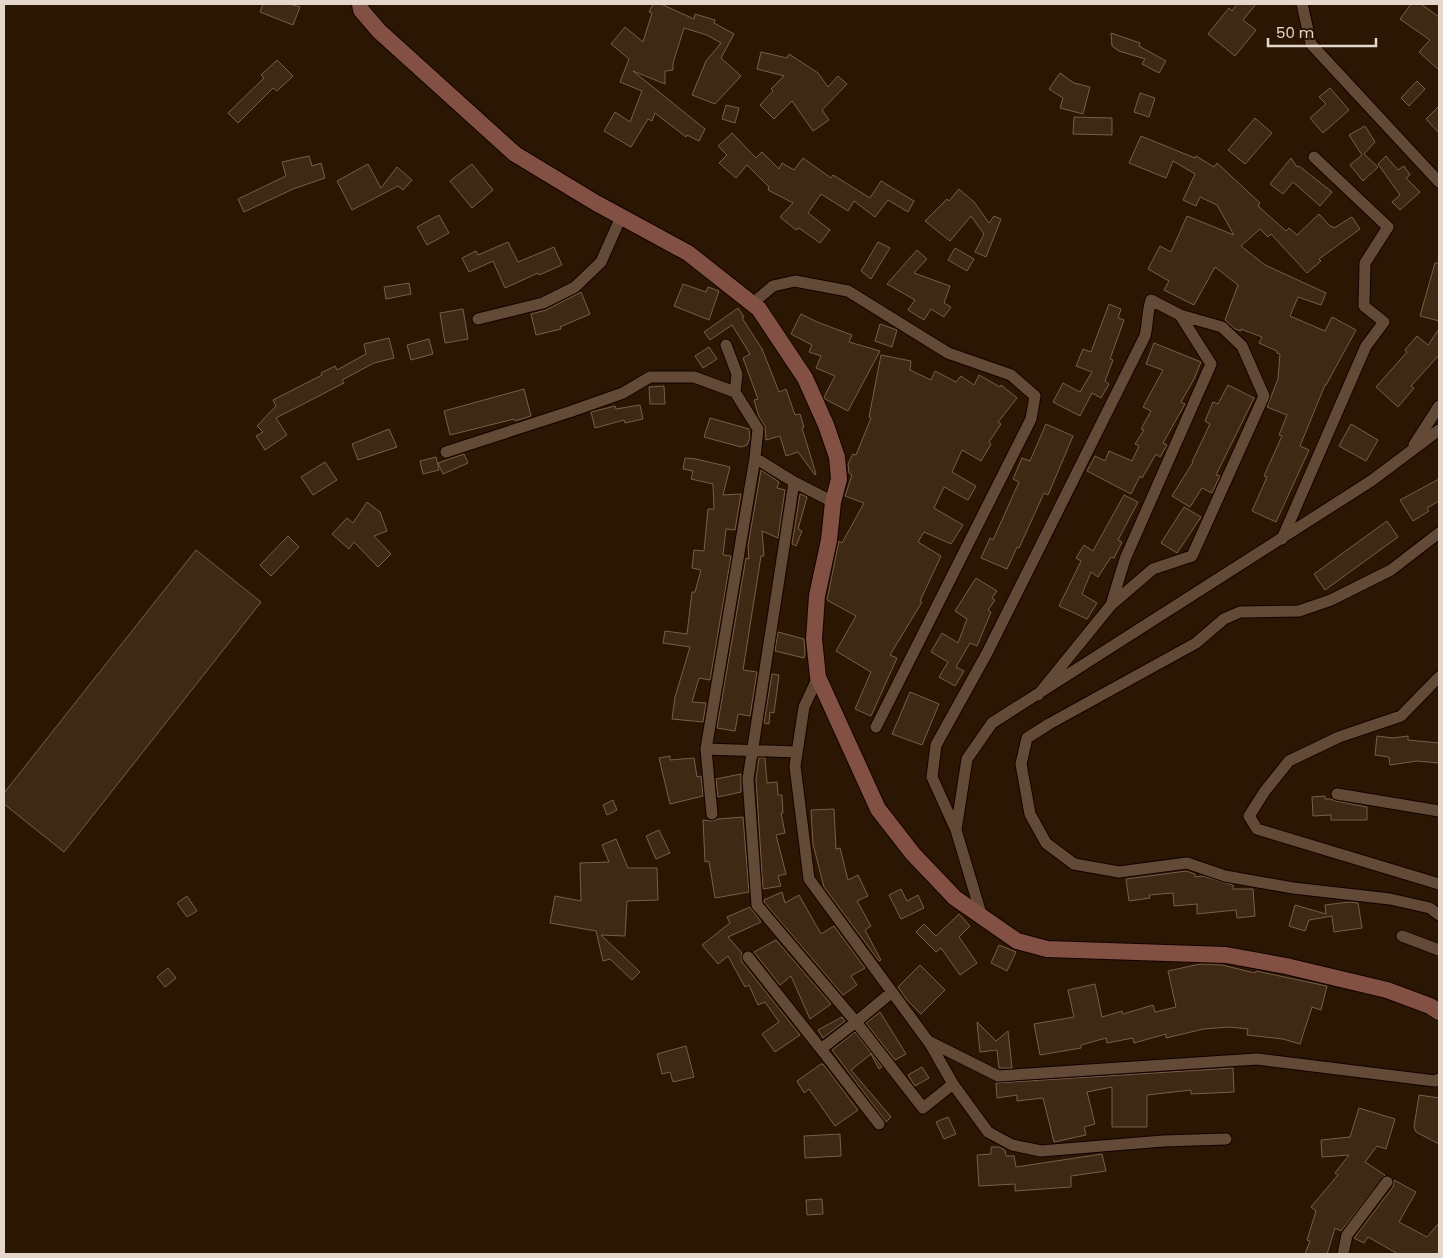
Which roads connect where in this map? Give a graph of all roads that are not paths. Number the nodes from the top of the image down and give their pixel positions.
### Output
1 (360, 4) edge
2 (1302, 4) edge
3 (1314, 157) dead end
4 (1439, 182) edge
5 (622, 217) junction
6 (753, 303) junction
7 (1180, 315) junction
8 (478, 318) dead end
9 (726, 346) dead end
10 (734, 392) junction
11 (1439, 406) edge
12 (1439, 430) edge
13 (446, 452) dead end
14 (1409, 453) junction
15 (755, 458) junction
16 (794, 482) junction
17 (832, 502) junction
18 (1439, 533) edge
19 (1282, 539) junction
20 (1110, 605) junction
21 (818, 677) junction
22 (1439, 677) edge
23 (1038, 695) junction
24 (876, 727) dead end
25 (706, 749) junction
26 (751, 751) junction
27 (797, 752) junction
28 (1337, 794) dead end
29 (1439, 810) edge
30 (712, 814) dead end
31 (956, 830) junction
32 (1439, 884) edge
33 (1439, 915) edge
34 (982, 917) junction
35 (1402, 936) dead end
36 (1439, 950) edge
37 (748, 957) dead end
38 (892, 992) junction
39 (1439, 1012) edge
40 (856, 1022) junction
41 (928, 1041) junction
42 (821, 1049) junction
43 (1439, 1079) edge
44 (953, 1084) junction
45 (879, 1124) dead end
46 (1226, 1139) dead end
47 (1387, 1182) dead end
48 (1343, 1254) edge

1 - 5 street
2 - 4 street
3 - 19 street
5 - 6 street
5 - 8 street
6 - 17 street
6 - 24 street
7 - 20 street
7 - 20 street
7 - 31 street
9 - 10 street
10 - 13 street
10 - 15 street
11 - 14 street
12 - 14 street
14 - 19 street
15 - 16 street
15 - 25 street
16 - 17 street
16 - 26 street
17 - 21 street
18 - 33 street
19 - 23 street
20 - 23 street
21 - 27 street
21 - 34 street
22 - 32 street
23 - 31 street
25 - 26 street
25 - 30 street
26 - 27 street
26 - 40 street
27 - 38 street
28 - 29 street
31 - 34 street
34 - 39 street
35 - 36 street
37 - 42 street
38 - 40 street
38 - 41 street
40 - 42 street
40 - 44 street
41 - 43 street
41 - 44 street
42 - 45 street
44 - 46 street
47 - 48 street

